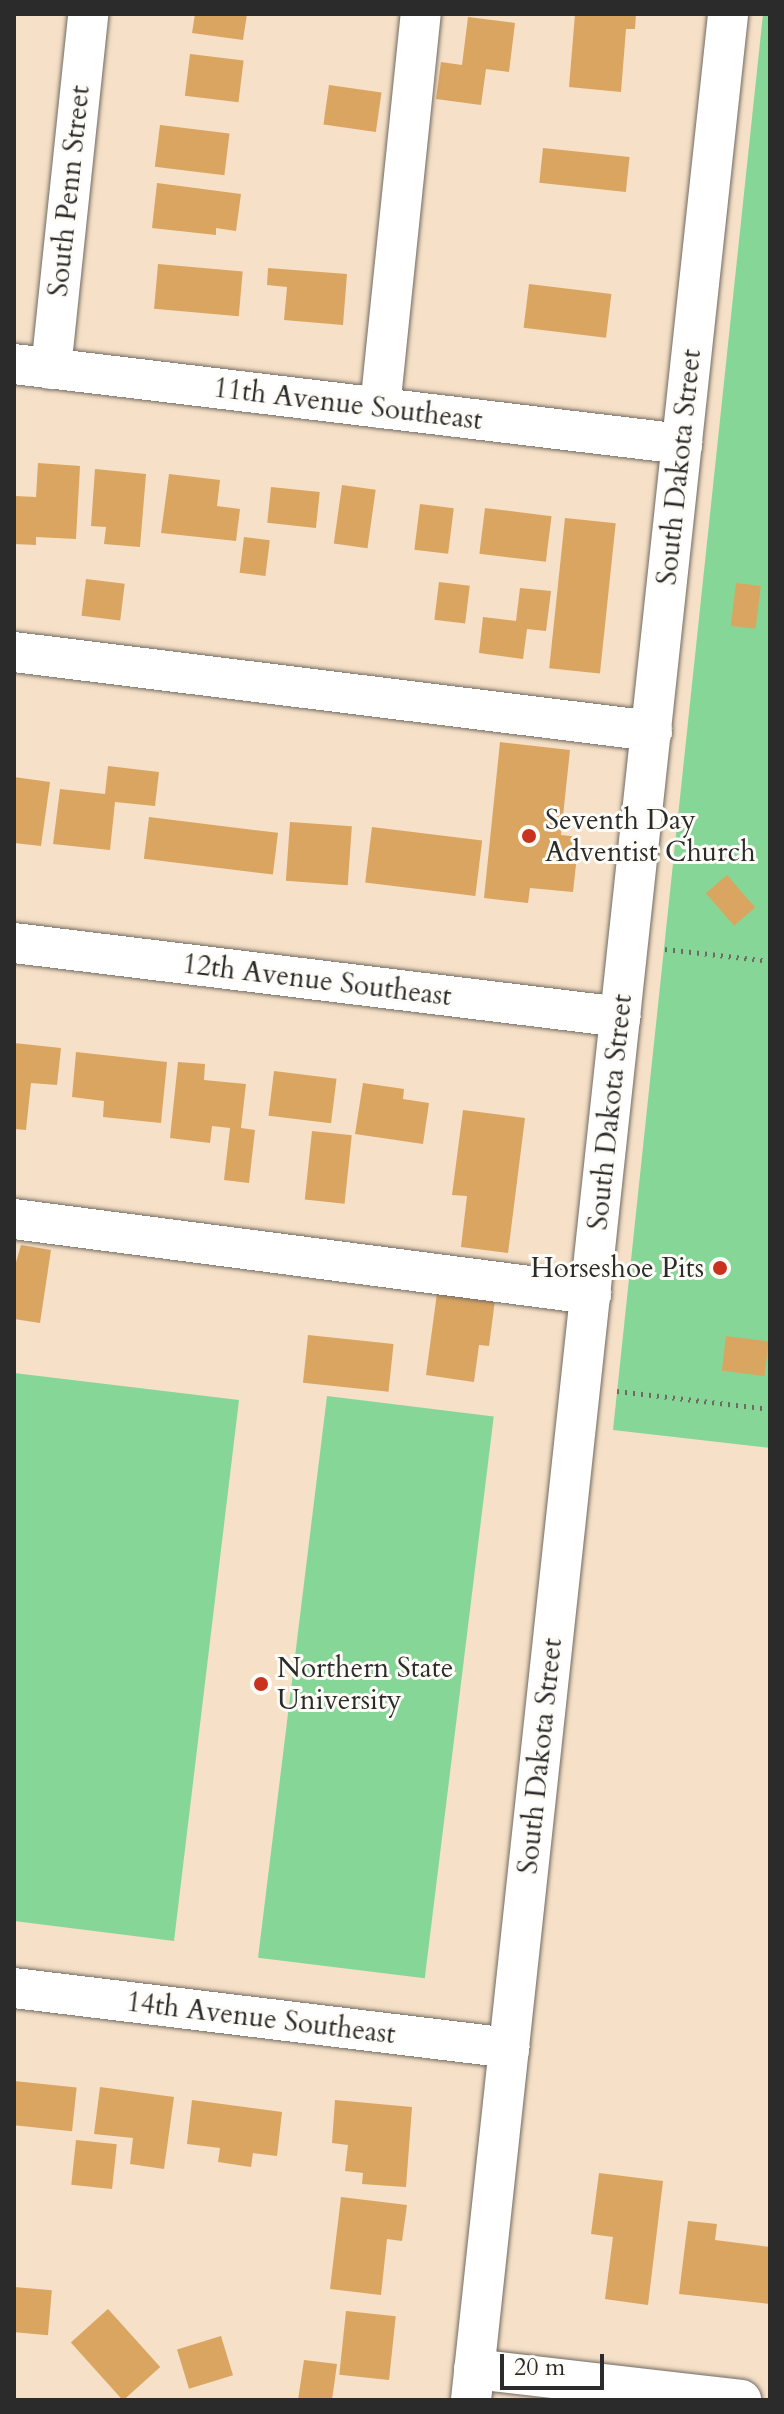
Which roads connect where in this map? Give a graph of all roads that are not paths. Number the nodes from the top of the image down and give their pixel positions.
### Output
1 (88, 14) edge
2 (421, 14) edge
3 (728, 14) edge
4 (32, 366) edge
5 (380, 408) junction
6 (682, 444) junction
7 (14, 652) edge
8 (652, 731) junction
9 (14, 943) edge
10 (621, 1017) junction
11 (14, 1219) edge
12 (591, 1294) junction
13 (14, 1988) edge
14 (509, 2048) junction
15 (473, 2385) edge
16 (741, 2400) edge

1 - 4 street, South Penn Street
2 - 5 street
3 - 6 street, South Dakota Street
4 - 5 street, 11th Avenue Southeast
5 - 6 street, 11th Avenue Southeast
6 - 8 street, South Dakota Street
7 - 8 street
8 - 10 street, South Dakota Street
9 - 10 street, 12th Avenue Southeast
10 - 12 street, South Dakota Street
11 - 12 street
12 - 14 street, South Dakota Street
13 - 14 street, 14th Avenue Southeast
14 - 15 street, South Dakota Street
15 - 16 street

